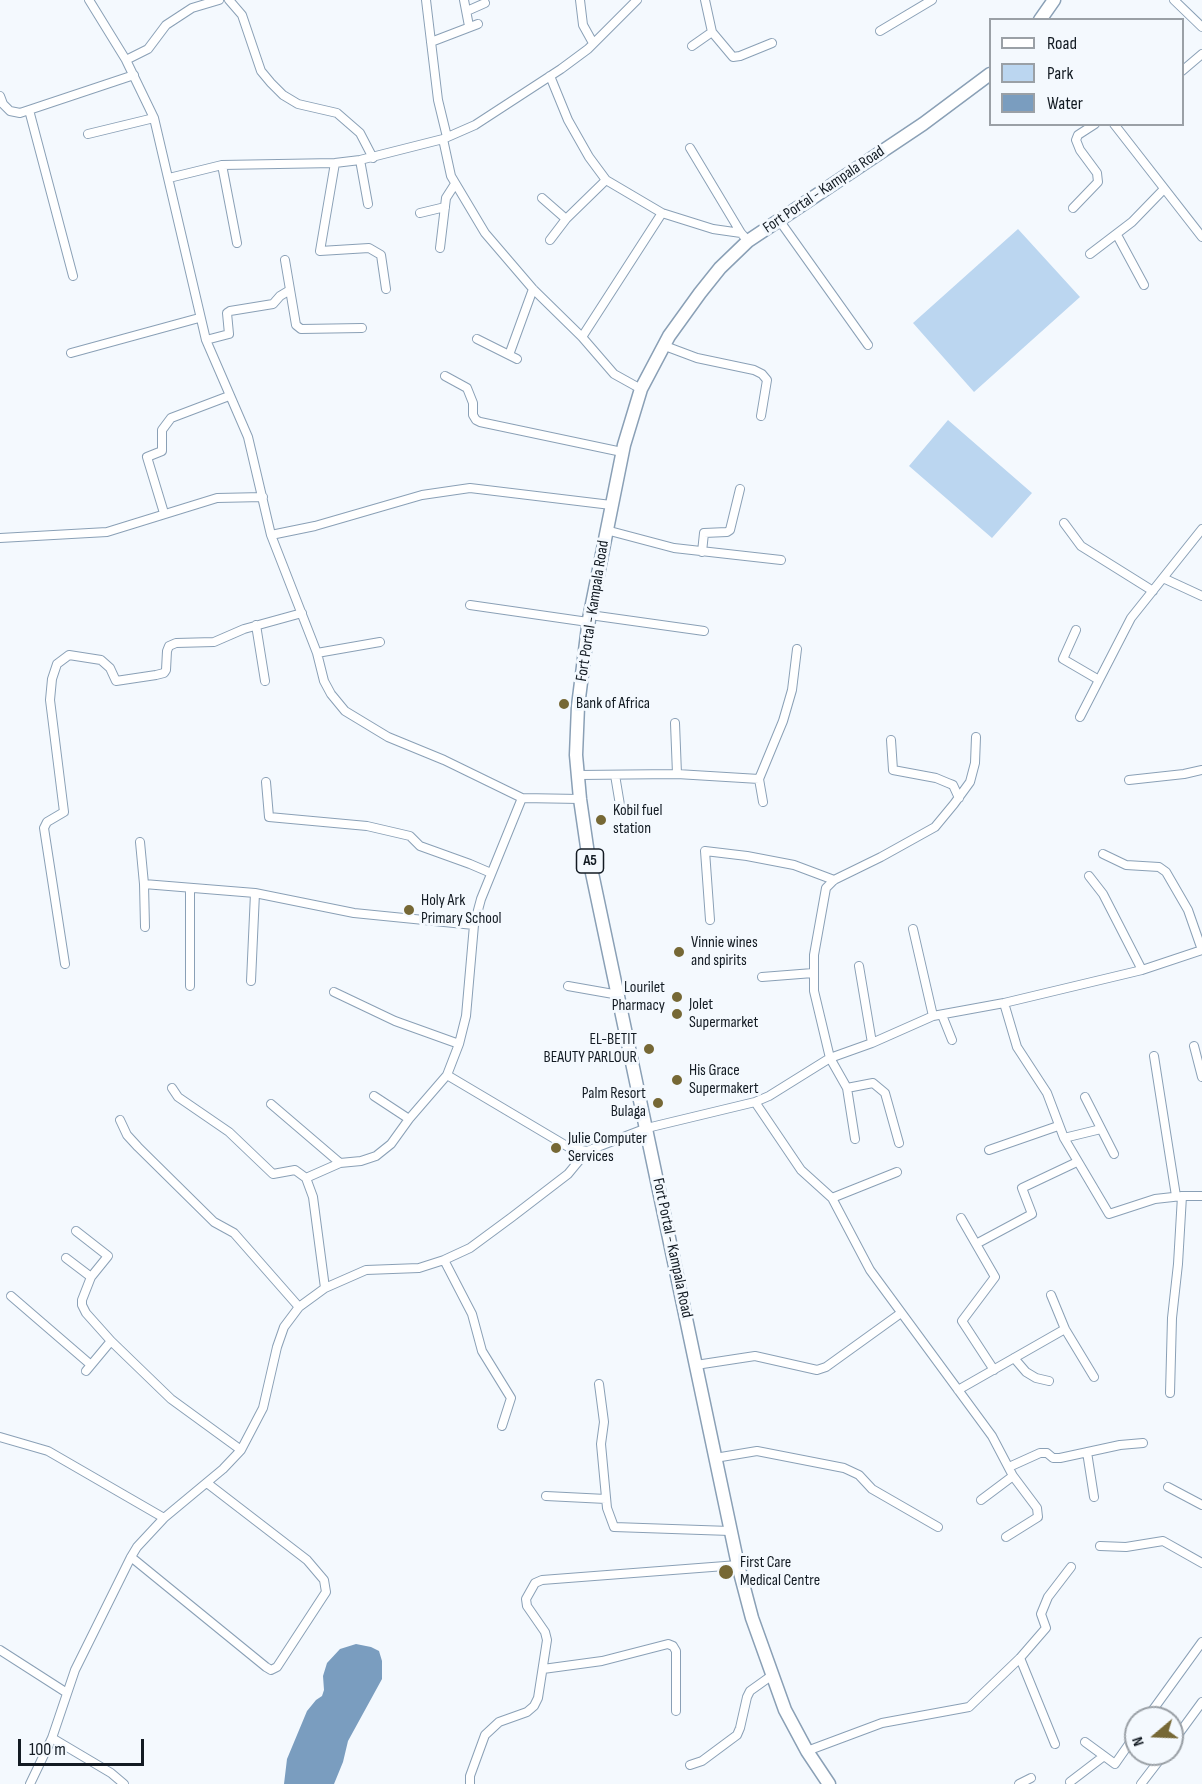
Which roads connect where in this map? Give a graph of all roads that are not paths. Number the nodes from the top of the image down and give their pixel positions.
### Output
1 (89, 0) edge
2 (219, 0) edge
3 (229, 0) edge
4 (426, 0) edge
5 (464, 0) edge
6 (580, 0) edge
7 (637, 0) edge
8 (705, 0) edge
9 (932, 0) edge
10 (1054, 0) edge
11 (1174, 0) edge
12 (485, 3) dead end
13 (467, 11) junction
14 (1041, 18) edge
15 (1202, 27) edge
16 (880, 31) dead end
17 (712, 32) junction
18 (431, 42) junction
19 (593, 43) junction
20 (772, 43) dead end
21 (692, 45) dead end
22 (1202, 54) edge
23 (126, 60) junction
24 (1184, 69) edge
25 (134, 75) junction
26 (989, 75) edge
27 (550, 76) junction
28 (0, 96) edge
29 (29, 110) junction
30 (154, 118) junction
31 (1092, 126) edge
32 (1116, 126) edge
33 (88, 134) dead end
34 (445, 138) junction
35 (690, 148) dead end
36 (374, 158) junction
37 (360, 160) junction
38 (335, 163) junction
39 (222, 165) junction
40 (169, 178) junction
41 (606, 180) junction
42 (455, 184) junction
43 (1164, 189) junction
44 (542, 198) dead end
45 (368, 204) dead end
46 (445, 207) junction
47 (1073, 208) dead end
48 (420, 213) dead end
49 (662, 213) junction
50 (566, 219) junction
51 (779, 220) junction
52 (1118, 235) junction
53 (744, 237) junction
54 (1202, 237) edge
55 (550, 240) dead end
56 (237, 243) dead end
57 (440, 248) dead end
58 (1090, 254) dead end
59 (285, 260) dead end
60 (73, 276) dead end
61 (1144, 285) dead end
62 (386, 289) dead end
63 (533, 289) junction
64 (290, 290) junction
65 (199, 318) junction
66 (362, 328) dead end
67 (582, 337) junction
68 (477, 339) dead end
69 (206, 340) junction
70 (868, 345) dead end
71 (665, 346) junction
72 (70, 353) dead end
73 (509, 355) junction
74 (517, 359) dead end
75 (445, 376) dead end
76 (641, 389) junction
77 (229, 396) junction
78 (761, 416) dead end
79 (622, 453) junction
80 (740, 489) dead end
81 (263, 497) junction
82 (611, 505) junction
83 (164, 513) junction
84 (1064, 523) dead end
85 (1202, 529) edge
86 (606, 530) junction
87 (271, 535) junction
88 (0, 538) edge
89 (702, 552) junction
90 (781, 560) dead end
91 (1163, 578) junction
92 (1153, 591) junction
93 (1202, 596) edge
94 (470, 605) dead end
95 (302, 613) junction
96 (589, 619) junction
97 (256, 626) junction
98 (1076, 630) dead end
99 (704, 631) dead end
100 (380, 642) dead end
101 (796, 649) dead end
102 (317, 653) junction
103 (1100, 680) junction
104 (265, 681) dead end
105 (1080, 717) dead end
106 (675, 723) dead end
107 (976, 737) dead end
108 (891, 740) dead end
109 (1202, 770) edge
110 (677, 774) junction
111 (579, 775) junction
112 (615, 775) junction
113 (759, 778) junction
114 (1129, 780) dead end
115 (266, 782) dead end
116 (522, 798) junction
117 (959, 798) junction
118 (580, 799) junction
119 (764, 802) dead end
120 (620, 805) dead end
121 (140, 842) dead end
122 (1103, 854) dead end
123 (491, 873) junction
124 (1089, 876) dead end
125 (834, 880) junction
126 (144, 884) junction
127 (190, 888) junction
128 (255, 893) junction
129 (710, 921) dead end
130 (474, 925) junction
131 (145, 927) dead end
132 (913, 929) dead end
133 (1202, 950) edge
134 (65, 964) dead end
135 (858, 966) dead end
136 (1142, 970) junction
137 (813, 973) junction
138 (762, 977) dead end
139 (251, 981) dead end
140 (189, 986) dead end
141 (568, 986) dead end
142 (334, 992) dead end
143 (619, 996) junction
144 (1004, 1003) junction
145 (938, 1015) junction
146 (952, 1040) dead end
147 (872, 1043) junction
148 (459, 1044) junction
149 (1194, 1046) dead end
150 (1154, 1056) dead end
151 (830, 1058) junction
152 (447, 1075) junction
153 (1202, 1077) edge
154 (172, 1088) dead end
155 (847, 1088) junction
156 (374, 1096) dead end
157 (1085, 1098) dead end
158 (755, 1102) junction
159 (271, 1104) dead end
160 (409, 1119) junction
161 (120, 1120) dead end
162 (1058, 1126) junction
163 (647, 1128) junction
164 (1101, 1129) junction
165 (1064, 1138) junction
166 (855, 1139) dead end
167 (899, 1143) dead end
168 (989, 1150) dead end
169 (587, 1151) junction
170 (1114, 1154) dead end
171 (1077, 1162) junction
172 (340, 1163) junction
173 (897, 1172) dead end
174 (306, 1178) junction
175 (1179, 1196) junction
176 (1202, 1197) edge
177 (832, 1198) junction
178 (961, 1218) dead end
179 (76, 1231) dead end
180 (976, 1244) junction
181 (66, 1258) dead end
182 (444, 1260) junction
183 (91, 1277) junction
184 (325, 1288) junction
185 (1051, 1294) dead end
186 (11, 1296) dead end
187 (299, 1307) junction
188 (901, 1313) junction
189 (1065, 1329) junction
190 (111, 1341) junction
191 (1014, 1358) junction
192 (696, 1365) junction
193 (994, 1370) junction
194 (1094, 1377) dead end
195 (1049, 1381) dead end
196 (599, 1384) dead end
197 (958, 1390) junction
198 (1170, 1393) dead end
199 (502, 1426) dead end
200 (0, 1437) edge
201 (1143, 1443) dead end
202 (241, 1450) junction
203 (1087, 1452) junction
204 (715, 1458) junction
205 (1009, 1467) junction
206 (1013, 1476) junction
207 (207, 1483) junction
208 (1168, 1487) dead end
209 (546, 1496) dead end
210 (1094, 1497) dead end
211 (606, 1499) junction
212 (981, 1500) dead end
213 (1202, 1505) edge
214 (164, 1518) junction
215 (938, 1527) dead end
216 (730, 1531) junction
217 (1006, 1537) dead end
218 (1100, 1546) dead end
219 (131, 1557) junction
220 (1202, 1563) edge
221 (738, 1565) junction
222 (1071, 1566) dead end
223 (1202, 1642) edge
224 (0, 1650) edge
225 (1020, 1658) junction
226 (543, 1669) junction
227 (771, 1676) junction
228 (67, 1693) junction
229 (1202, 1702) edge
230 (1156, 1706) edge
231 (676, 1711) dead end
232 (1184, 1727) edge
233 (51, 1738) junction
234 (1085, 1742) dead end
235 (1055, 1744) dead end
236 (807, 1751) junction
237 (1124, 1751) edge
238 (1104, 1756) junction
239 (690, 1765) dead end
240 (1155, 1766) edge
241 (1031, 1778) dead end
242 (1070, 1782) dead end
243 (30, 1784) edge
244 (124, 1784) edge
245 (470, 1784) edge
246 (829, 1784) edge
247 (1019, 1784) edge
248 (1142, 1784) edge

1 - 23 street
2 - 23 street
3 - 36 street
4 - 18 street
5 - 13 street
6 - 19 street
7 - 19 street
8 - 17 street
9 - 16 street
10 - 14 main road
11 - 15 street
12 - 13 street
13 - 18 street
17 - 20 street
17 - 21 street
18 - 34 street
19 - 27 street
22 - 24 street
23 - 25 street
25 - 29 street
25 - 30 street
26 - 51 main road, Fort Portal - Kampala Road / A5
27 - 34 street
27 - 41 street
28 - 29 street
29 - 60 street
30 - 33 street
30 - 40 street
31 - 47 street
32 - 43 street
34 - 36 street
34 - 42 street
35 - 53 street
36 - 37 street
37 - 38 street
37 - 45 street
38 - 39 street
38 - 62 street
39 - 40 street
39 - 56 street
40 - 65 street
41 - 49 street
41 - 50 street
42 - 46 street
42 - 63 street
43 - 52 street
43 - 54 street
44 - 50 street
46 - 48 street
46 - 57 street
49 - 53 street
49 - 67 street
50 - 55 street
51 - 53 main road, Fort Portal - Kampala Road / A5
51 - 70 street
52 - 58 street
52 - 61 street
53 - 71 main road, Fort Portal - Kampala Road / A5
59 - 64 street
63 - 67 street
63 - 73 street
64 - 66 street
64 - 69 street
65 - 69 street
65 - 72 street
67 - 76 street
68 - 73 street
69 - 77 street
71 - 76 main road, Fort Portal - Kampala Road / A5
71 - 78 street
73 - 74 street
75 - 79 street
76 - 79 main road, Fort Portal - Kampala Road / A5
77 - 81 street
77 - 83 street
79 - 82 main road, Fort Portal - Kampala Road / A5
80 - 89 street
81 - 83 street
81 - 87 street
82 - 86 main road, Fort Portal - Kampala Road / A5
82 - 87 street
83 - 88 street
84 - 92 street
85 - 91 street
86 - 89 street
86 - 96 main road, Fort Portal - Kampala Road / A5
87 - 95 street
89 - 90 street
91 - 92 street
91 - 93 street
92 - 103 street
94 - 96 street
95 - 97 street
95 - 102 street
96 - 99 street
96 - 111 main road, Fort Portal - Kampala Road / A5
97 - 104 street
97 - 134 street
98 - 103 street
100 - 102 street
101 - 113 street
102 - 116 street
103 - 105 street
106 - 110 street
107 - 117 street
108 - 117 street
109 - 114 street
110 - 112 street
110 - 113 street
111 - 112 street
111 - 118 main road, Fort Portal - Kampala Road / A5
112 - 120 street
113 - 119 street
115 - 123 street
116 - 118 street
116 - 123 street
117 - 125 street
118 - 143 main road, Fort Portal - Kampala Road / A5
121 - 126 street
122 - 133 street
123 - 130 street
124 - 136 street
125 - 129 street
125 - 137 street
126 - 127 street
126 - 131 street
127 - 128 street
127 - 140 street
128 - 130 street
128 - 139 street
130 - 148 street
132 - 145 street
133 - 136 street
135 - 147 street
136 - 144 street
137 - 138 street
137 - 151 street
141 - 143 street
142 - 148 street
143 - 163 main road, Fort Portal - Kampala Road / A5
144 - 145 street
144 - 162 street
145 - 146 street
145 - 147 street
147 - 151 street
148 - 152 street
149 - 153 street
150 - 175 street
151 - 155 street
151 - 158 street
152 - 160 street
152 - 169 street
154 - 174 street
155 - 166 street
155 - 167 street
156 - 160 street
157 - 164 street
158 - 163 street
158 - 177 street
159 - 172 street
160 - 172 street
161 - 187 street
162 - 165 street
162 - 168 street
163 - 169 street
163 - 192 main road, Fort Portal - Kampala Road / A5
164 - 165 street
164 - 170 street
165 - 171 street
169 - 182 street
171 - 175 street
171 - 180 street
172 - 174 street
173 - 177 street
174 - 184 street
175 - 176 street
175 - 198 street
177 - 188 street
178 - 180 street
179 - 183 street
180 - 193 street
181 - 183 street
182 - 184 street
182 - 199 street
183 - 190 street
184 - 187 street
185 - 189 street
186 - 190 street
187 - 202 street
188 - 192 street
188 - 197 street
189 - 191 street
189 - 194 street
190 - 202 street
191 - 193 street
191 - 195 street
192 - 204 main road, Fort Portal - Kampala Road / A5
193 - 197 street
196 - 211 street
197 - 205 street
200 - 214 street
201 - 203 street
202 - 207 street
203 - 205 street
203 - 210 street
204 - 215 street
204 - 216 main road, Fort Portal - Kampala Road / A5
205 - 206 street
206 - 212 street
206 - 217 street
207 - 214 street
207 - 219 street
208 - 213 street
209 - 211 street
211 - 216 street
214 - 219 street
216 - 221 main road, Fort Portal - Kampala Road / A5
218 - 220 street
219 - 228 street
221 - 226 street
221 - 227 main road, Fort Portal - Kampala Road / A5
222 - 225 street
223 - 230 street
224 - 228 street
225 - 235 street
225 - 236 street
226 - 231 street
226 - 245 street
227 - 236 main road, Fort Portal - Kampala Road / A5
227 - 239 street
228 - 233 street
229 - 232 street
233 - 243 street
233 - 244 street
234 - 238 street
236 - 246 main road, Fort Portal - Kampala Road / A5
237 - 238 street
238 - 242 street
240 - 248 street
241 - 247 street

